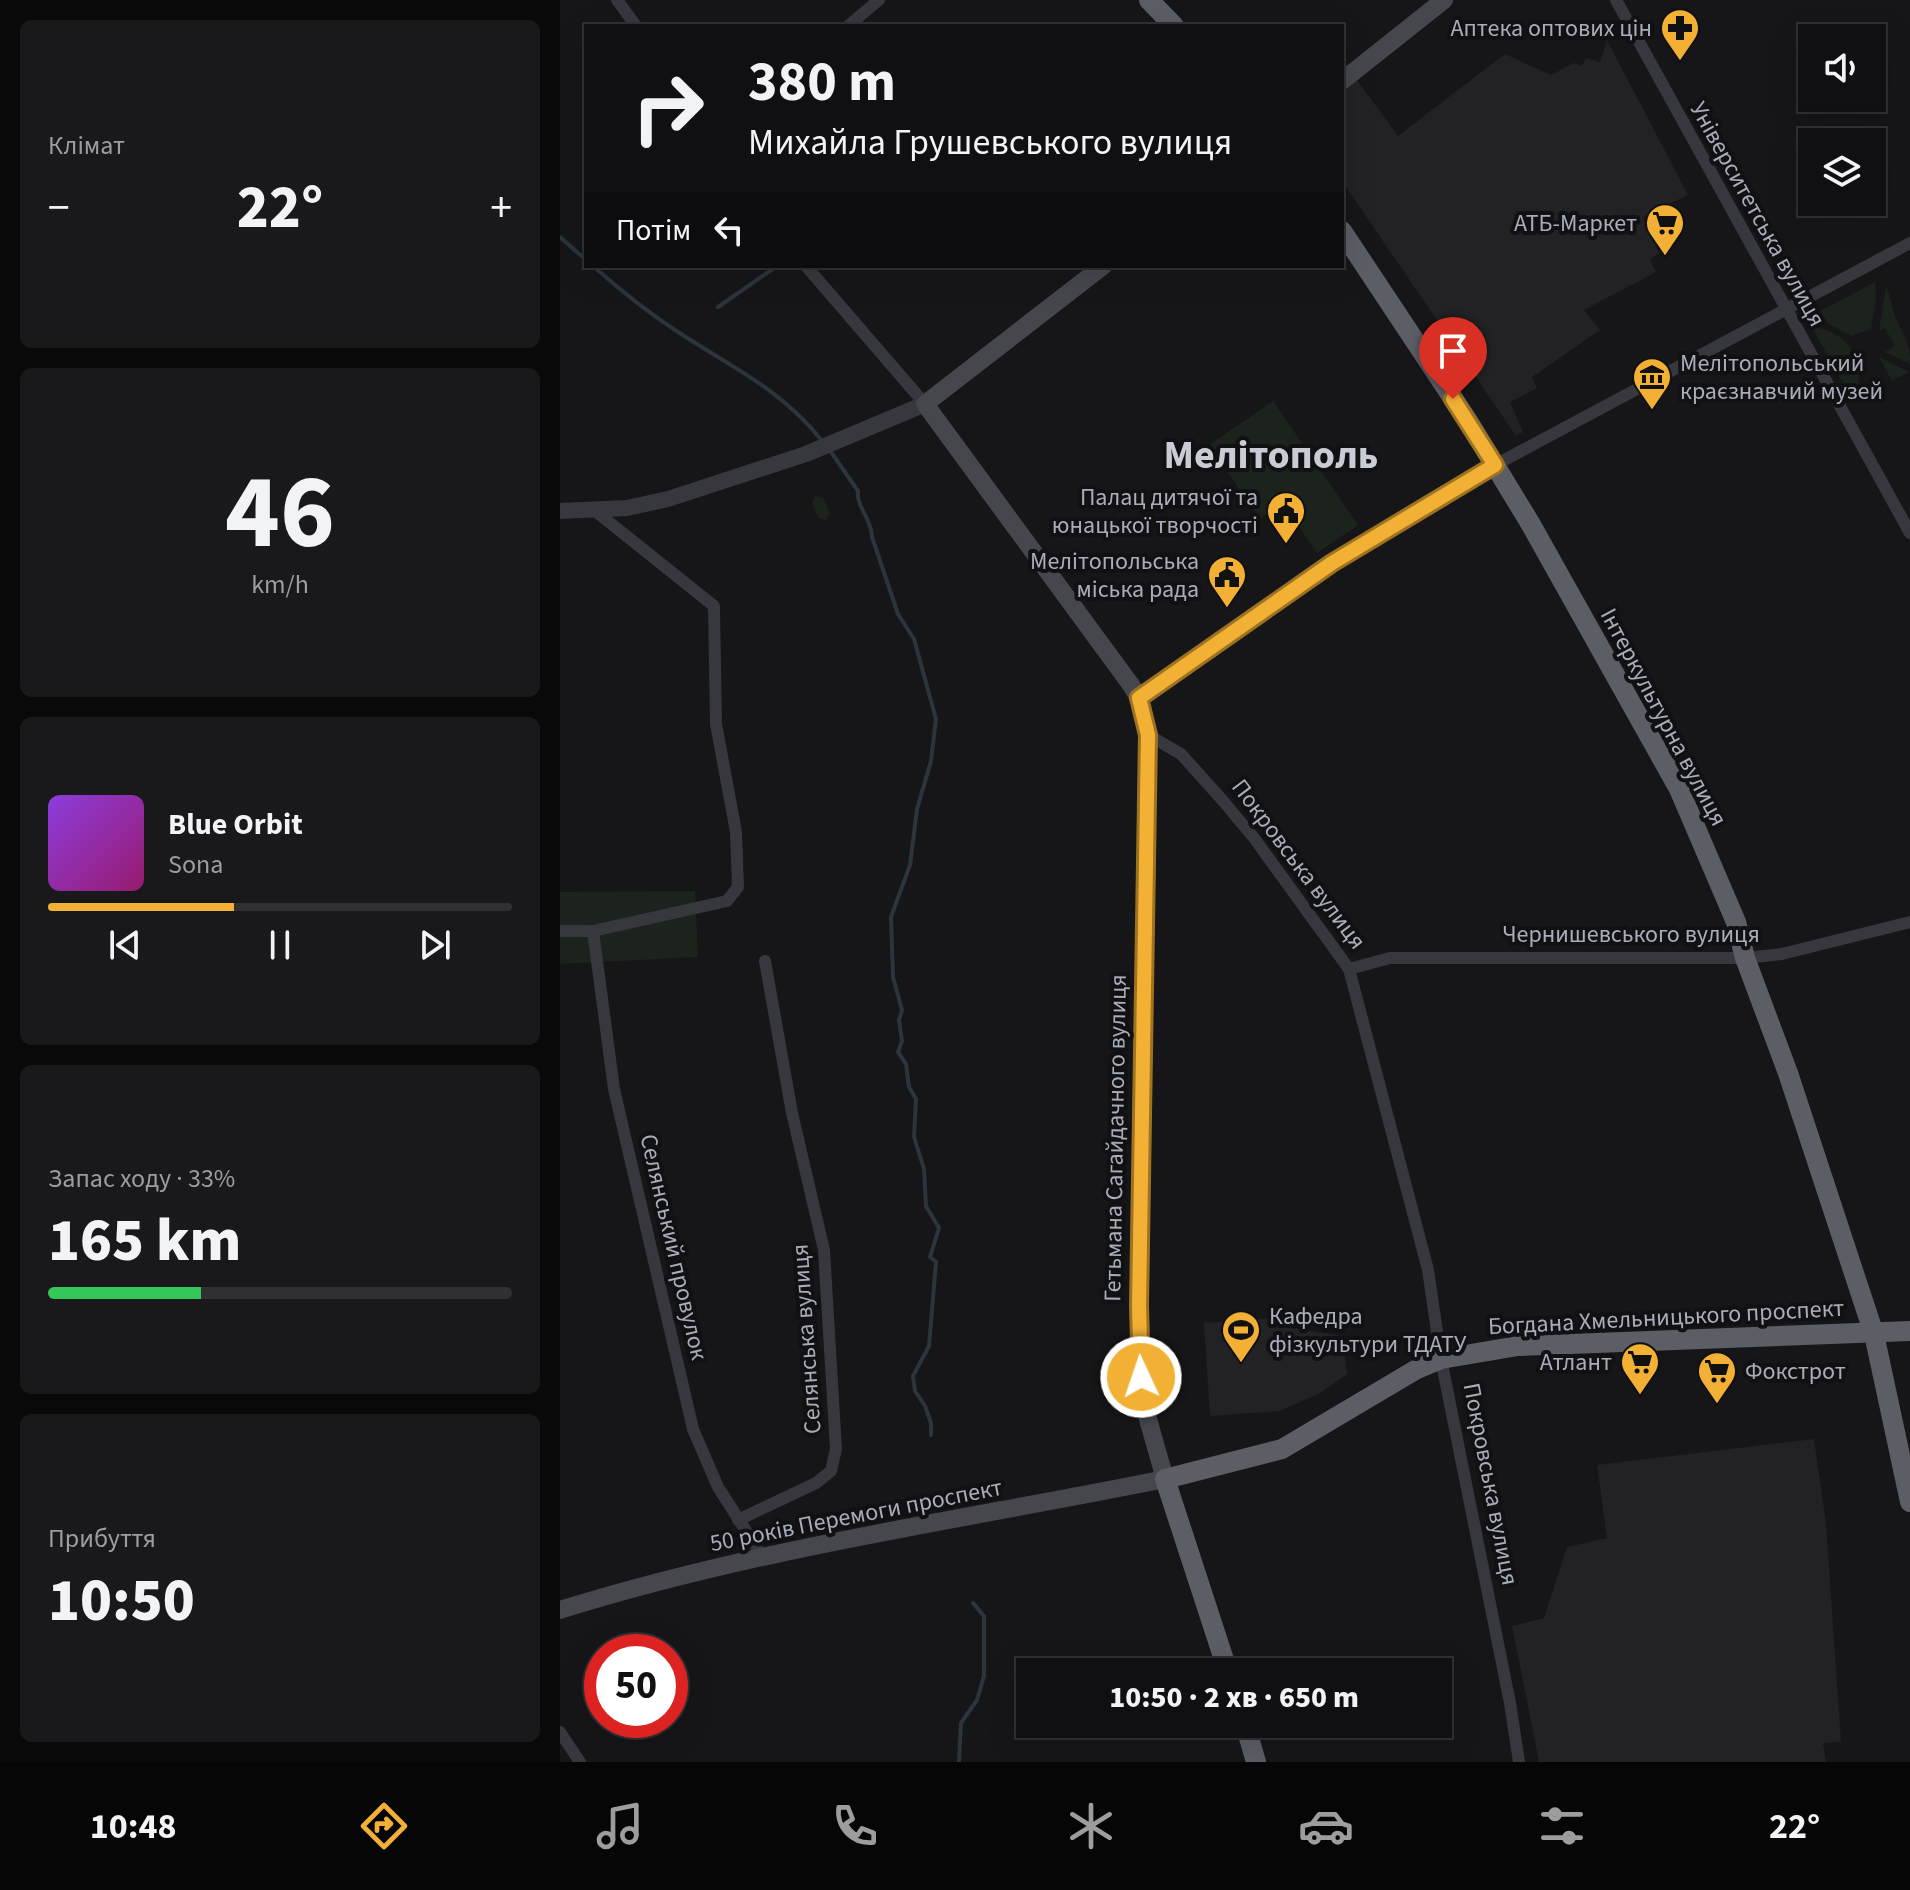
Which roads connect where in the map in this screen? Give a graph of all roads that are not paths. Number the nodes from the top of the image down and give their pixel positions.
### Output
1 (617, 0) edge
2 (879, 0) edge
3 (1149, 0) edge
4 (1444, 0) edge
5 (1616, 0) edge
6 (635, 24) edge
7 (850, 24) edge
8 (1172, 24) edge
9 (1344, 79) edge
10 (1344, 234) edge
11 (1910, 243) edge
12 (808, 268) edge
13 (1100, 268) edge
14 (1786, 311) junction
15 (925, 404) junction
16 (1495, 465) junction
17 (594, 510) junction
18 (560, 511) edge
19 (1910, 533) edge
20 (1139, 698) junction
21 (1148, 735) junction
22 (1910, 922) edge
23 (560, 931) edge
24 (593, 931) junction
25 (1745, 958) junction
26 (765, 961) dead end
27 (1349, 969) junction
28 (1910, 1331) edge
29 (1874, 1334) junction
30 (1441, 1359) junction
31 (1165, 1479) junction
32 (1910, 1502) edge
33 (738, 1520) junction
34 (762, 1556) junction
35 (560, 1610) edge
36 (1223, 1658) edge
37 (560, 1732) edge
38 (1249, 1738) edge
39 (580, 1762) edge
40 (1256, 1762) edge
41 (1519, 1762) edge

1 - 6 street
2 - 7 street
3 - 8 highway
4 - 9 main road
5 - 14 street, Університетська вулиця
10 - 16 highway, Інтеркультурна вулиця
11 - 14 street
12 - 15 street
13 - 15 main road
14 - 16 street
14 - 19 street, Університетська вулиця
15 - 17 street
15 - 20 main road
16 - 20 street
16 - 25 highway, Інтеркультурна вулиця
17 - 18 street
17 - 24 street
20 - 21 main road
21 - 27 street, Покровська вулиця
21 - 31 main road, Гетьмана Сагайдачного вулиця
22 - 25 street, Чернишевського вулиця
23 - 24 street
24 - 33 street, Селянський провулок
25 - 27 street, Чернишевського вулиця
25 - 29 highway, Інтеркультурна вулиця
26 - 33 street, Селянська вулиця
27 - 30 street, Покровська вулиця
28 - 29 highway, Богдана Хмельницького проспект
29 - 30 highway, Богдана Хмельницького проспект
29 - 32 highway, Інтеркультурна вулиця
30 - 31 highway, Богдана Хмельницького проспект
30 - 41 street, Покровська вулиця
31 - 34 main road, 50 років Перемоги проспект
31 - 36 highway, Гетьмана Сагайдачного вулиця
33 - 34 street, Селянський провулок
34 - 35 main road, 50 років Перемоги проспект
37 - 39 street
38 - 40 highway

